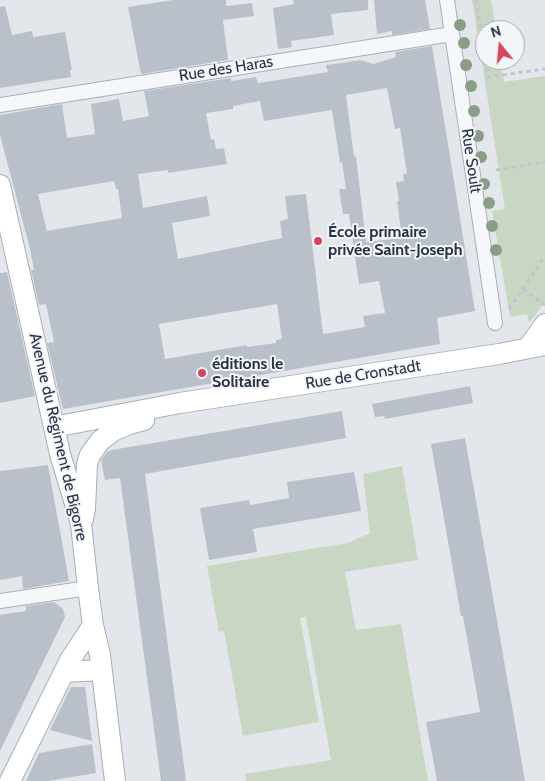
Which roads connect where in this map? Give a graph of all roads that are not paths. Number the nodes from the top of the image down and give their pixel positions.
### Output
1 (447, 0) edge
2 (452, 34) junction
3 (0, 105) edge
4 (0, 184) edge
5 (496, 323) dead end
6 (545, 324) edge
7 (536, 346) edge
8 (180, 403) junction
9 (54, 427) junction
10 (81, 524) junction
11 (88, 588) junction
12 (0, 600) edge
13 (93, 625) junction
14 (101, 670) junction
15 (64, 672) junction
16 (10, 781) edge
17 (115, 781) edge

1 - 2 street, Rue Soult
2 - 3 street, Rue des Haras
2 - 5 street, Rue Soult
4 - 9 main road, Avenue du Régiment de Bigorre
6 - 7 main road
7 - 8 main road, Rue de Cronstadt
8 - 9 main road, Rue de Cronstadt
8 - 10 main road, Rue de Cronstadt
9 - 10 main road, Avenue du Régiment de Bigorre
10 - 11 main road, Avenue du Régiment de Bigorre
11 - 12 street
11 - 13 main road, Avenue du Régiment de Bigorre
13 - 14 main road, Avenue du Régiment de Bigorre
13 - 15 main road
14 - 15 main road
14 - 17 main road, Avenue du Régiment de Bigorre
15 - 16 main road

